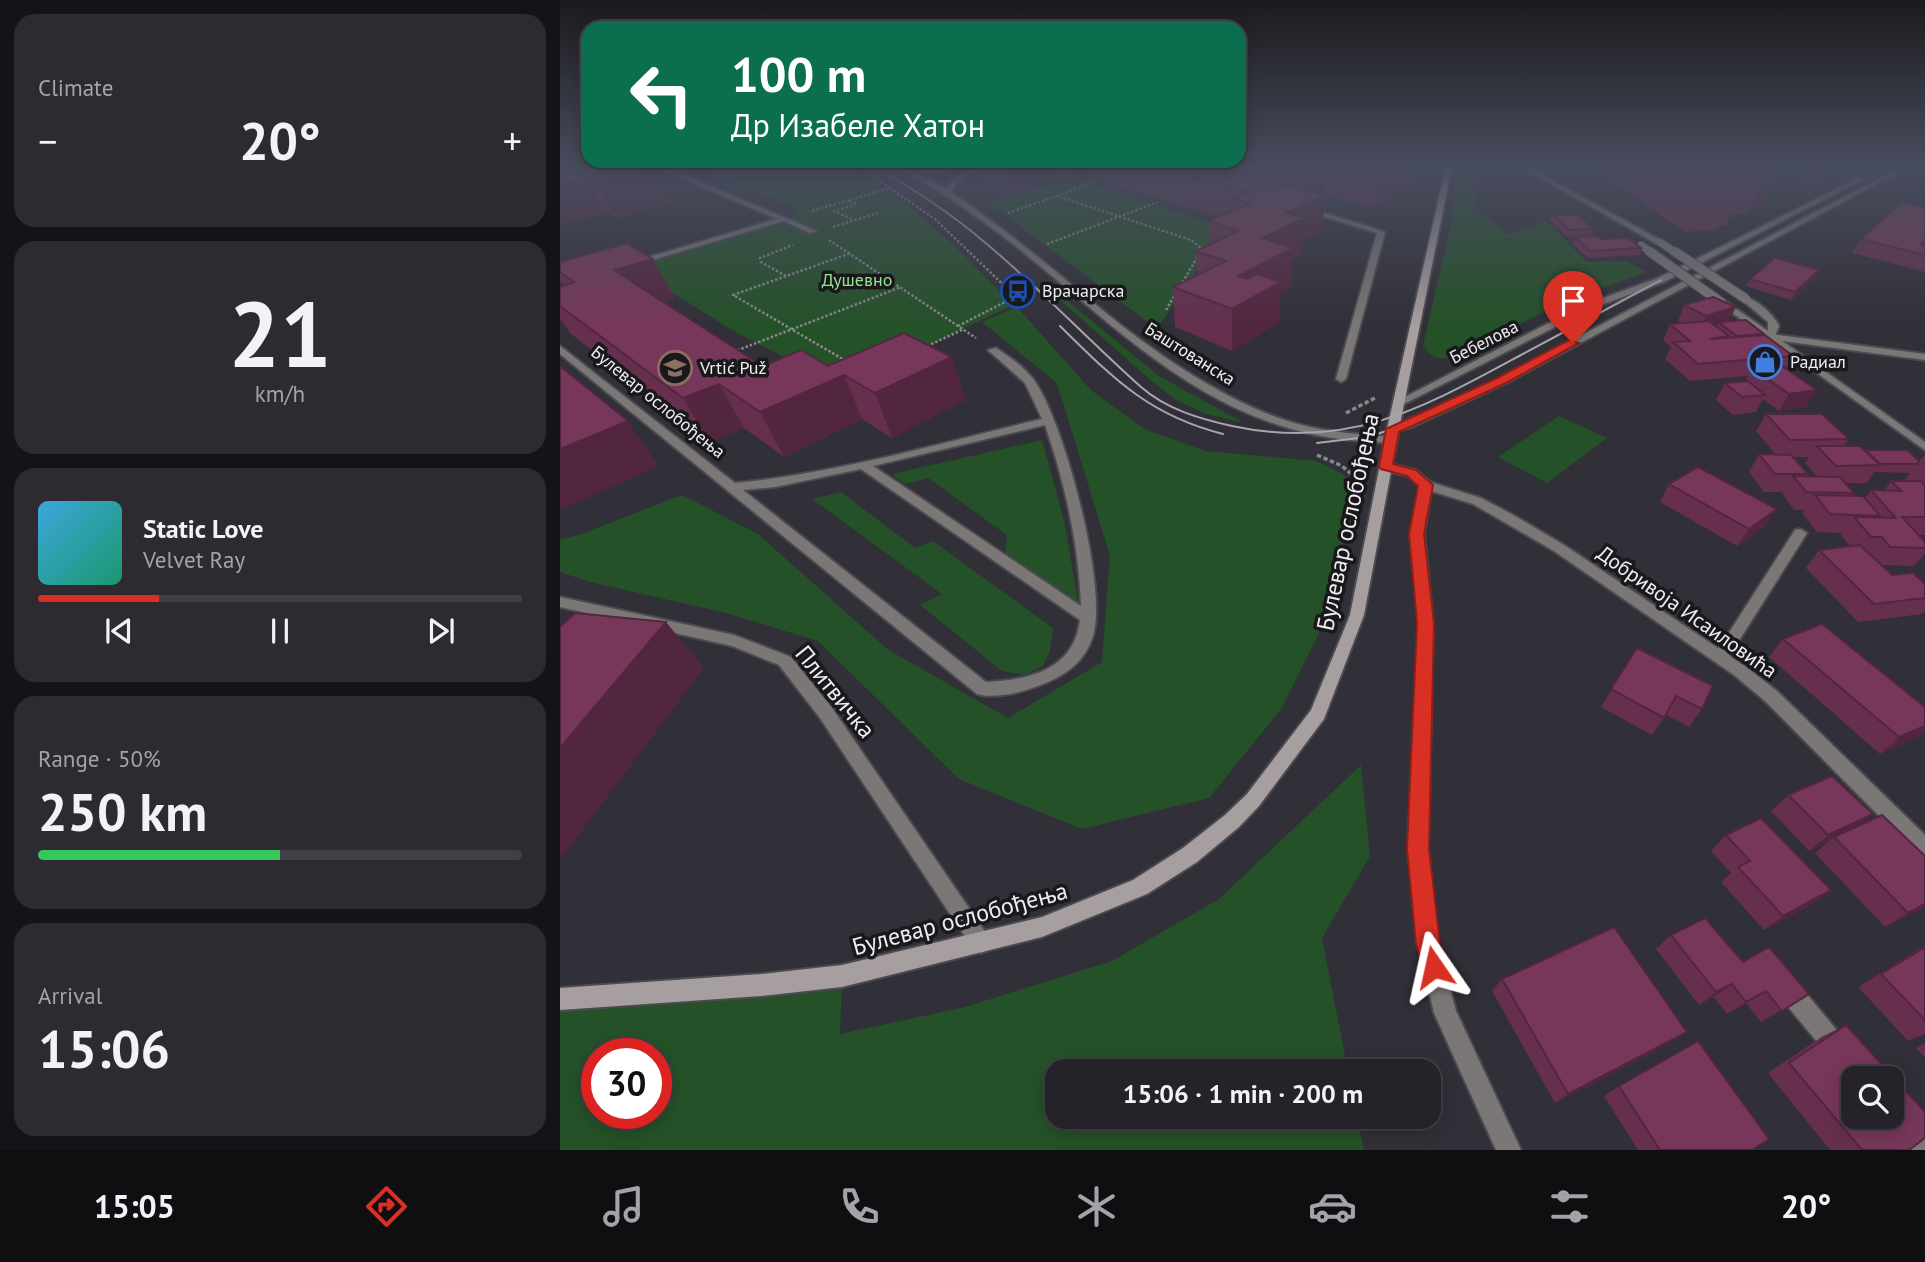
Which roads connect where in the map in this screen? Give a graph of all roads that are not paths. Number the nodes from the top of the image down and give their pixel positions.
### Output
1 (782, 220) edge
2 (786, 220) edge
3 (987, 220) edge
4 (1344, 220) edge
5 (1438, 220) edge
6 (1615, 220) edge
7 (1781, 220) edge
8 (1805, 220) edge
9 (1621, 223) junction
10 (814, 232) road end
11 (626, 266) edge
12 (1770, 337) junction
13 (560, 349) edge
14 (993, 350) road end
15 (1925, 357) edge
16 (1341, 379) dead end
17 (1400, 402) junction
18 (1049, 421) junction
19 (1392, 435) junction
20 (1925, 447) edge
21 (863, 465) junction
22 (1386, 467) junction
23 (1426, 485) junction
24 (731, 487) junction
25 (1800, 533) dead end
26 (560, 602) edge
27 (1088, 618) junction
28 (1721, 657) junction
29 (1925, 848) edge
30 (981, 943) junction
31 (1777, 976) edge
32 (560, 999) edge
33 (1852, 1066) edge
34 (1904, 1126) edge
35 (1509, 1150) edge
36 (1924, 1150) edge

1 - 11 street
2 - 10 street
3 - 19 street, Баштованска
4 - 16 street
5 - 17 main road, Булевар ослобођења
6 - 9 street
7 - 17 street, Бебелова
8 - 19 street
9 - 12 street, bridge
9 - 12 street, bridge
12 - 15 street
12 - 20 street
13 - 24 street, Булевар ослобођења
14 - 18 street, Булевар ослобођења
17 - 19 main road, Булевар ослобођења
18 - 21 street, Булевар ослобођења
18 - 27 street, Булевар ослобођења
19 - 22 main road, Булевар ослобођења
21 - 24 street, Булевар ослобођења
21 - 27 street
22 - 23 street, Добривоја Исаиловића
22 - 30 main road, Булевар ослобођења
23 - 28 street, Добривоја Исаиловића
23 - 35 street
24 - 27 street, Булевар ослобођења
25 - 28 street
26 - 30 street, Плитвичка
28 - 29 street, Добривоја Исаиловића
30 - 32 main road, Булевар ослобођења
31 - 33 street
34 - 36 street

